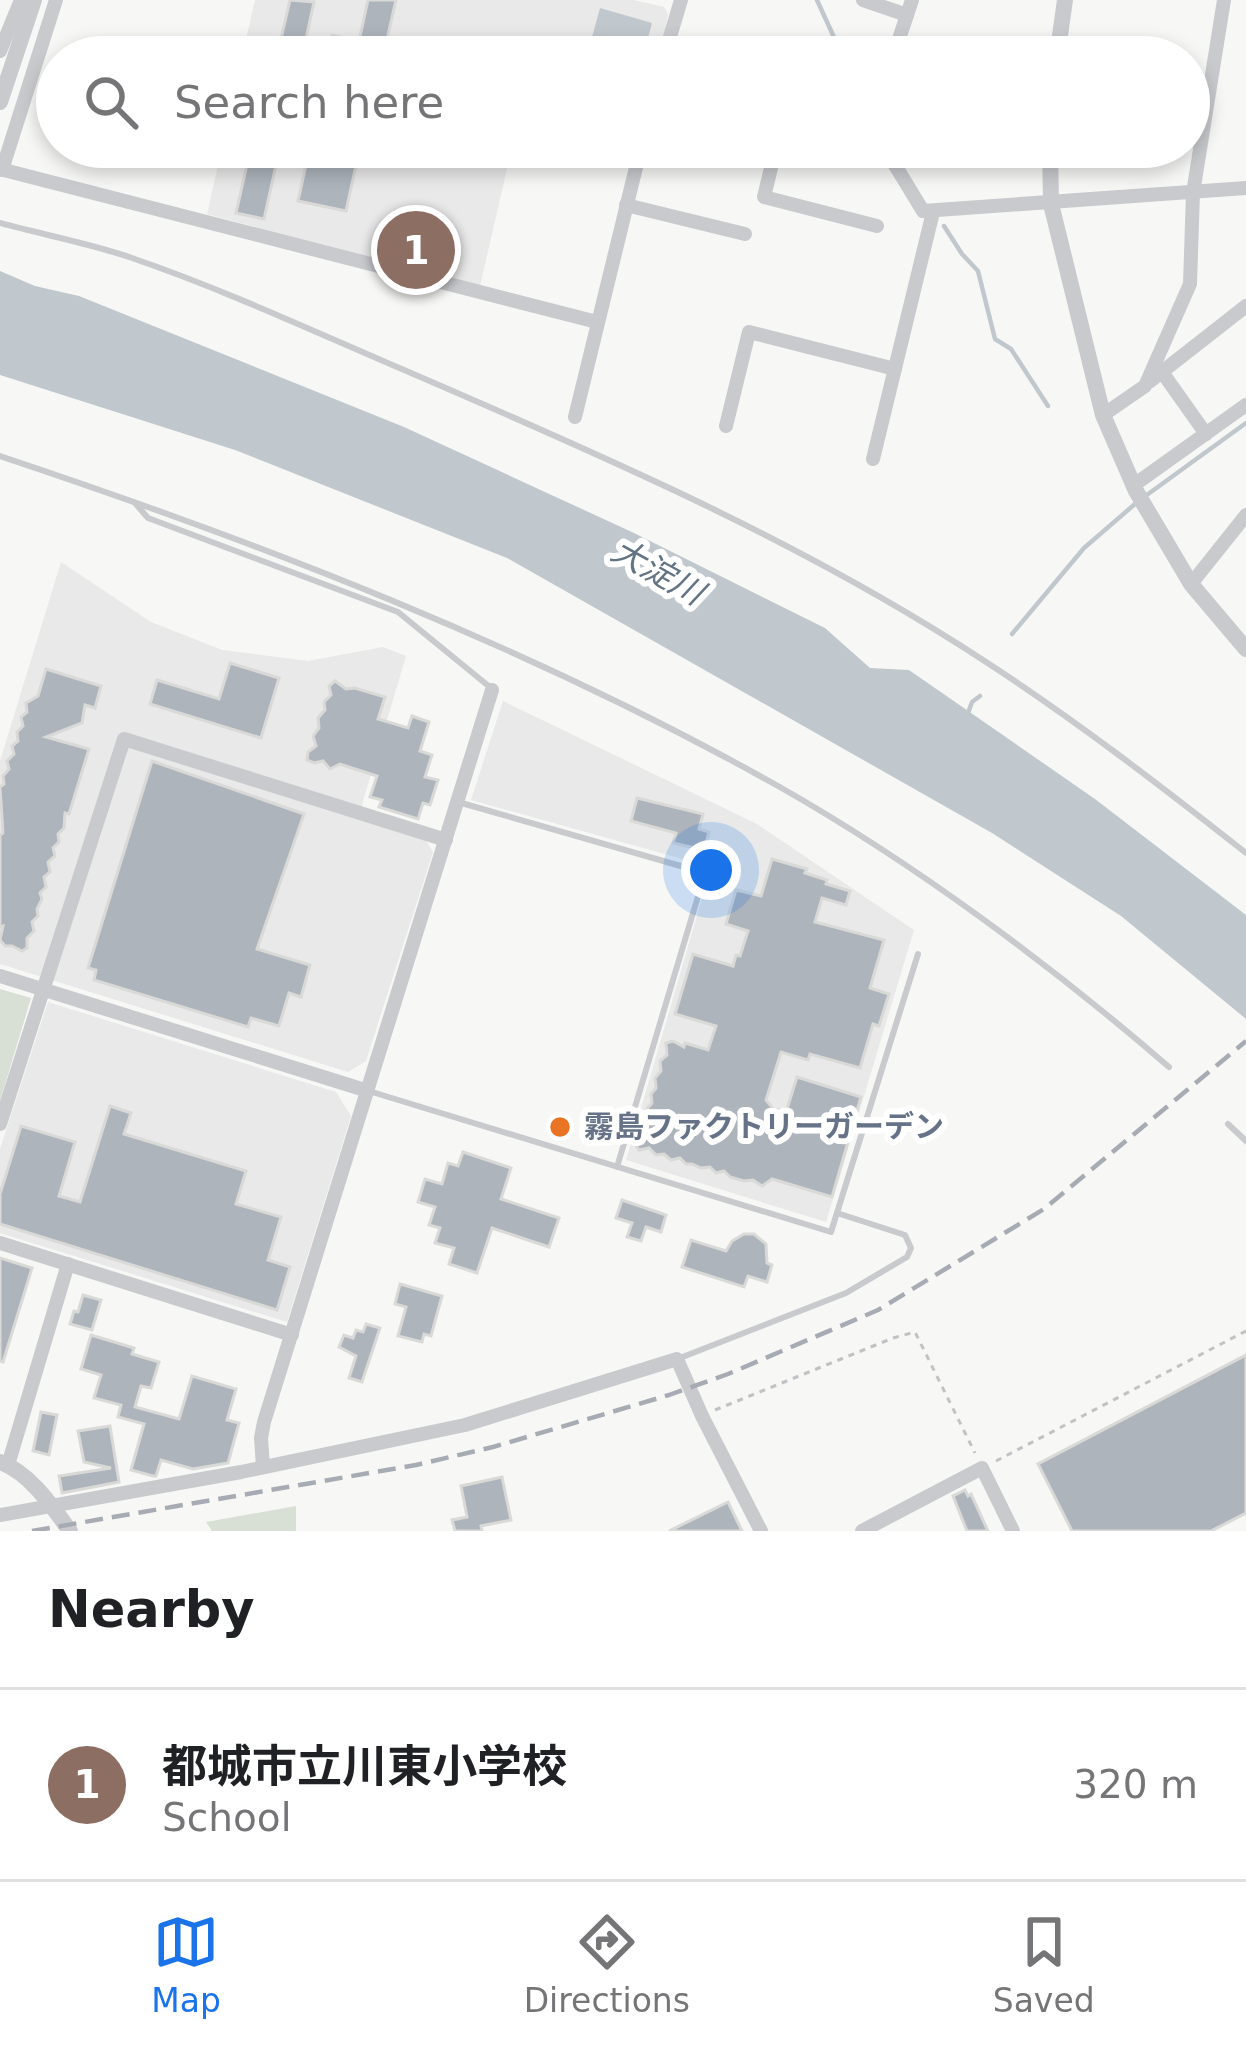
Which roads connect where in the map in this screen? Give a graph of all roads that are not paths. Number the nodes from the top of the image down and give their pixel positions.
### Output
1 (21, 0) edge
2 (34, 0) edge
3 (56, 0) edge
4 (680, 0) edge
5 (863, 0) edge
6 (1065, 0) edge
7 (1224, 0) edge
8 (910, 8) edge
9 (44, 36) edge
10 (670, 36) edge
11 (1060, 36) edge
12 (0, 51) edge
13 (36, 62) edge
14 (1210, 87) edge
15 (0, 102) edge
16 (635, 168) edge
17 (771, 168) edge
18 (897, 168) edge
19 (1050, 168) edge
20 (1197, 168) edge
21 (1, 170) edge
22 (1246, 188) edge
23 (1193, 193) junction
24 (1051, 204) junction
25 (626, 205) junction
26 (933, 212) junction
27 (0, 223) edge
28 (878, 226) dead end
29 (745, 234) dead end
30 (1246, 306) edge
31 (597, 322) junction
32 (895, 369) junction
33 (1162, 372) junction
34 (1145, 386) junction
35 (1246, 405) edge
36 (1103, 415) junction
37 (575, 417) dead end
38 (726, 425) dead end
39 (1206, 434) junction
40 (0, 456) edge
41 (873, 459) dead end
42 (1135, 488) junction
43 (133, 501) junction
44 (1246, 515) edge
45 (1191, 584) junction
46 (1246, 650) edge
47 (492, 690) joint
48 (458, 802) junction
49 (446, 840) junction
50 (1246, 853) edge
51 (918, 954) dead end
52 (0, 976) edge
53 (43, 989) junction
54 (1168, 1067) dead end
55 (368, 1091) junction
56 (0, 1124) edge
57 (1228, 1124) dead end
58 (1246, 1141) edge
59 (616, 1167) junction
60 (837, 1214) junction
61 (0, 1243) edge
62 (68, 1264) junction
63 (292, 1335) junction
64 (676, 1359) junction
65 (4, 1464) edge
66 (263, 1466) junction
67 (52, 1506) junction
68 (0, 1515) edge
69 (70, 1531) edge
70 (760, 1531) edge
71 (862, 1531) edge
72 (1013, 1531) edge

1 - 12 street
2 - 15 street
3 - 9 street
4 - 10 street
5 - 8 street
6 - 11 street
7 - 14 street
13 - 21 street
16 - 25 street
17 - 28 street
18 - 26 street
19 - 24 street
20 - 23 street
21 - 31 street
22 - 23 street
23 - 24 street
23 - 34 street
24 - 26 street
24 - 36 street
25 - 29 street
25 - 31 street
26 - 32 street
27 - 50 lane
30 - 33 street
31 - 37 street
32 - 38 street
32 - 41 street
33 - 34 street
33 - 39 street
34 - 36 street
35 - 39 street
36 - 42 street
39 - 42 street
40 - 43 lane
42 - 45 street
43 - 47 lane
43 - 54 lane
44 - 45 street
45 - 46 street
47 - 48 street
48 - 49 street
48 - 59 lane
49 - 53 street
49 - 55 street
51 - 60 lane
52 - 53 street
53 - 55 street
53 - 56 street
55 - 59 lane
55 - 63 street
57 - 58 lane
59 - 60 lane
60 - 64 lane
61 - 62 street
62 - 63 street
62 - 65 street
63 - 66 street
64 - 66 street
64 - 70 street
65 - 67 street
66 - 67 street
67 - 68 street
67 - 69 street
71 - 72 street

